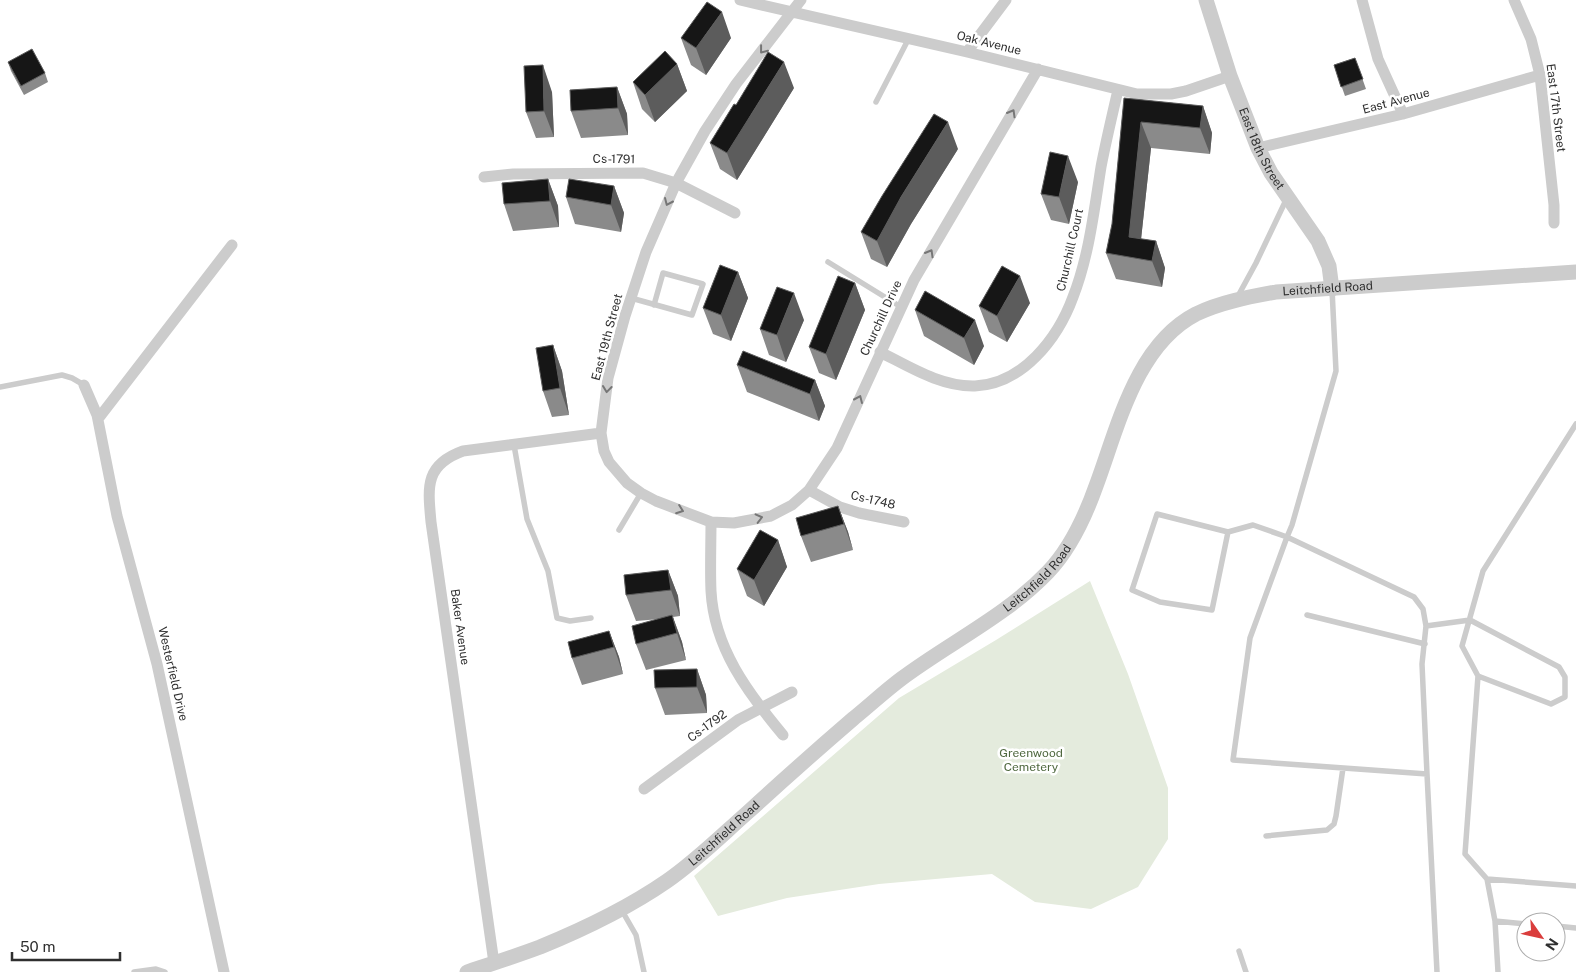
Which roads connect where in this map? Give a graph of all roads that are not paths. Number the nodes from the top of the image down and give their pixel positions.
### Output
1 (740, 0) edge
2 (801, 0) edge
3 (1006, 0) edge
4 (1206, 0) edge
5 (1362, 0) edge
6 (1514, 0) edge
7 (793, 11) junction
8 (909, 38) junction
9 (967, 52) junction
10 (1038, 69) junction
11 (1540, 74) junction
12 (1230, 76) junction
13 (1118, 90) junction
14 (876, 102) dead end
15 (1403, 114) junction
16 (1258, 148) junction
17 (484, 177) dead end
18 (676, 183) junction
19 (1287, 198) junction
20 (736, 213) dead end
21 (1554, 223) dead end
22 (232, 245) dead end
23 (828, 262) dead end
24 (1576, 272) edge
25 (1332, 289) junction
26 (631, 298) junction
27 (1236, 300) junction
28 (654, 305) junction
29 (901, 307) junction
30 (880, 352) junction
31 (84, 385) joint
32 (0, 387) edge
33 (98, 419) junction
34 (1576, 424) edge
35 (601, 433) junction
36 (514, 445) junction
37 (809, 490) junction
38 (641, 493) junction
39 (711, 522) junction
40 (904, 522) dead end
41 (618, 530) dead end
42 (1228, 532) junction
43 (1287, 536) junction
44 (1307, 615) dead end
45 (591, 618) dead end
46 (1470, 620) junction
47 (1426, 626) junction
48 (1425, 644) junction
49 (1478, 676) junction
50 (792, 692) dead end
51 (761, 708) junction
52 (783, 735) dead end
53 (1343, 768) junction
54 (1427, 774) junction
55 (644, 789) dead end
56 (1266, 836) dead end
57 (1487, 879) junction
58 (1576, 886) edge
59 (621, 909) junction
60 (1495, 922) junction
61 (1516, 923) edge
62 (1239, 951) dead end
63 (495, 967) edge
64 (134, 972) edge
65 (165, 972) edge
66 (224, 972) edge
67 (467, 972) edge
68 (644, 972) edge
69 (1246, 972) edge
70 (1437, 972) edge
71 (1498, 972) edge

1 - 7 street, Oak Avenue
2 - 7 street, East 19th Street
3 - 9 street
4 - 12 street, East 18th Street
5 - 15 street
6 - 11 street, East 17th Street
7 - 8 street, Oak Avenue
7 -> 18 street, East 19th Street
8 - 9 street, Oak Avenue
8 - 14 lane
9 - 10 street, Oak Avenue
10 - 13 street, Oak Avenue
29 -> 10 street, Churchill Drive
11 - 15 street, East Avenue
11 - 21 street, East 17th Street
12 - 13 street, Oak Avenue
12 - 16 street, East 18th Street
13 - 30 street, Churchill Court
15 - 16 street, East Avenue
16 - 19 street, East 18th Street
17 - 18 street, Cs-1791
18 - 20 street, Cs-1791
18 -> 26 street, East 19th Street
19 - 25 street, East 18th Street
19 - 27 lane
22 - 33 street
23 - 29 lane
24 - 25 street, Leitchfield Road
25 - 27 street, Leitchfield Road
25 - 43 lane
26 - 28 lane
26 -> 35 street, East 19th Street
27 - 59 street, Leitchfield Road
28 - 28 lane
29 - 30 street, Churchill Drive
37 -> 30 street, Churchill Drive
31 - 32 lane
31 - 33 street, Westerfield Drive
33 - 66 street, Westerfield Drive
34 - 46 lane
35 - 36 street, Baker Avenue
35 - 38 street, East 19th Street
36 - 45 lane
36 - 63 street, Baker Avenue
39 -> 37 street, Churchill Drive
37 - 40 street, Cs-1748
38 -> 39 street, East 19th Street
38 - 41 lane
39 - 51 street
42 - 42 lane
42 - 43 lane
43 - 47 lane
43 - 53 lane
44 - 48 lane
46 - 47 lane
46 - 49 lane
46 - 49 lane
47 - 48 lane
48 - 54 lane
49 - 57 lane
50 - 51 street, Cs-1792
51 - 52 street
51 - 55 street, Cs-1792
53 - 54 lane
53 - 56 lane
54 - 70 lane
57 - 58 lane
57 - 60 lane
59 - 63 street, Leitchfield Road
59 - 68 lane
60 - 61 lane
60 - 71 lane
62 - 69 lane
63 - 67 street, Leitchfield Road
64 - 65 lane

